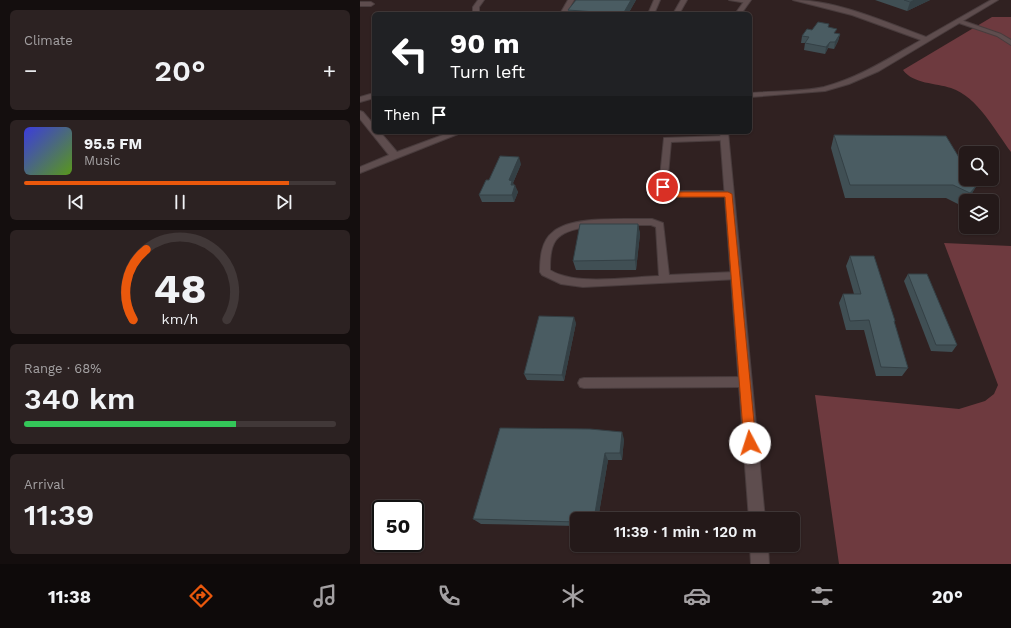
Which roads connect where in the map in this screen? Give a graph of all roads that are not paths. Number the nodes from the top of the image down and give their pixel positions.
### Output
1 (481, 0) edge
2 (571, 0) edge
3 (657, 0) edge
4 (684, 0) edge
5 (732, 0) edge
6 (748, 0) edge
7 (796, 0) edge
8 (995, 0) edge
9 (360, 4) edge
10 (371, 4) dead end
11 (476, 12) edge
12 (564, 12) edge
13 (652, 12) edge
14 (677, 12) edge
15 (739, 12) edge
16 (958, 21) junction
17 (926, 39) junction
18 (1011, 43) edge
19 (752, 94) edge
20 (372, 97) edge
21 (360, 100) edge
22 (360, 114) edge
23 (372, 128) edge
24 (377, 134) edge
25 (455, 134) edge
26 (724, 135) edge
27 (665, 136) edge
28 (395, 156) junction
29 (360, 170) edge
30 (728, 194) junction
31 (735, 276) junction
32 (664, 279) junction
33 (584, 382) dead end
34 (745, 382) junction
35 (755, 512) edge
36 (759, 552) edge
37 (760, 564) edge

1 - 11 street
2 - 12 lane
3 - 13 lane
4 - 14 lane
5 - 6 lane
6 - 15 street
7 - 17 street
8 - 16 street
9 - 10 lane
16 - 17 street
16 - 18 lane
17 - 19 street
20 - 21 street
22 - 23 street
24 - 28 street
25 - 28 street
26 - 27 lane
26 - 30 street
27 - 30 lane
28 - 29 street
30 - 31 street
31 - 32 lane
31 - 34 street
32 - 32 lane
33 - 34 lane
34 - 35 street
36 - 37 street

